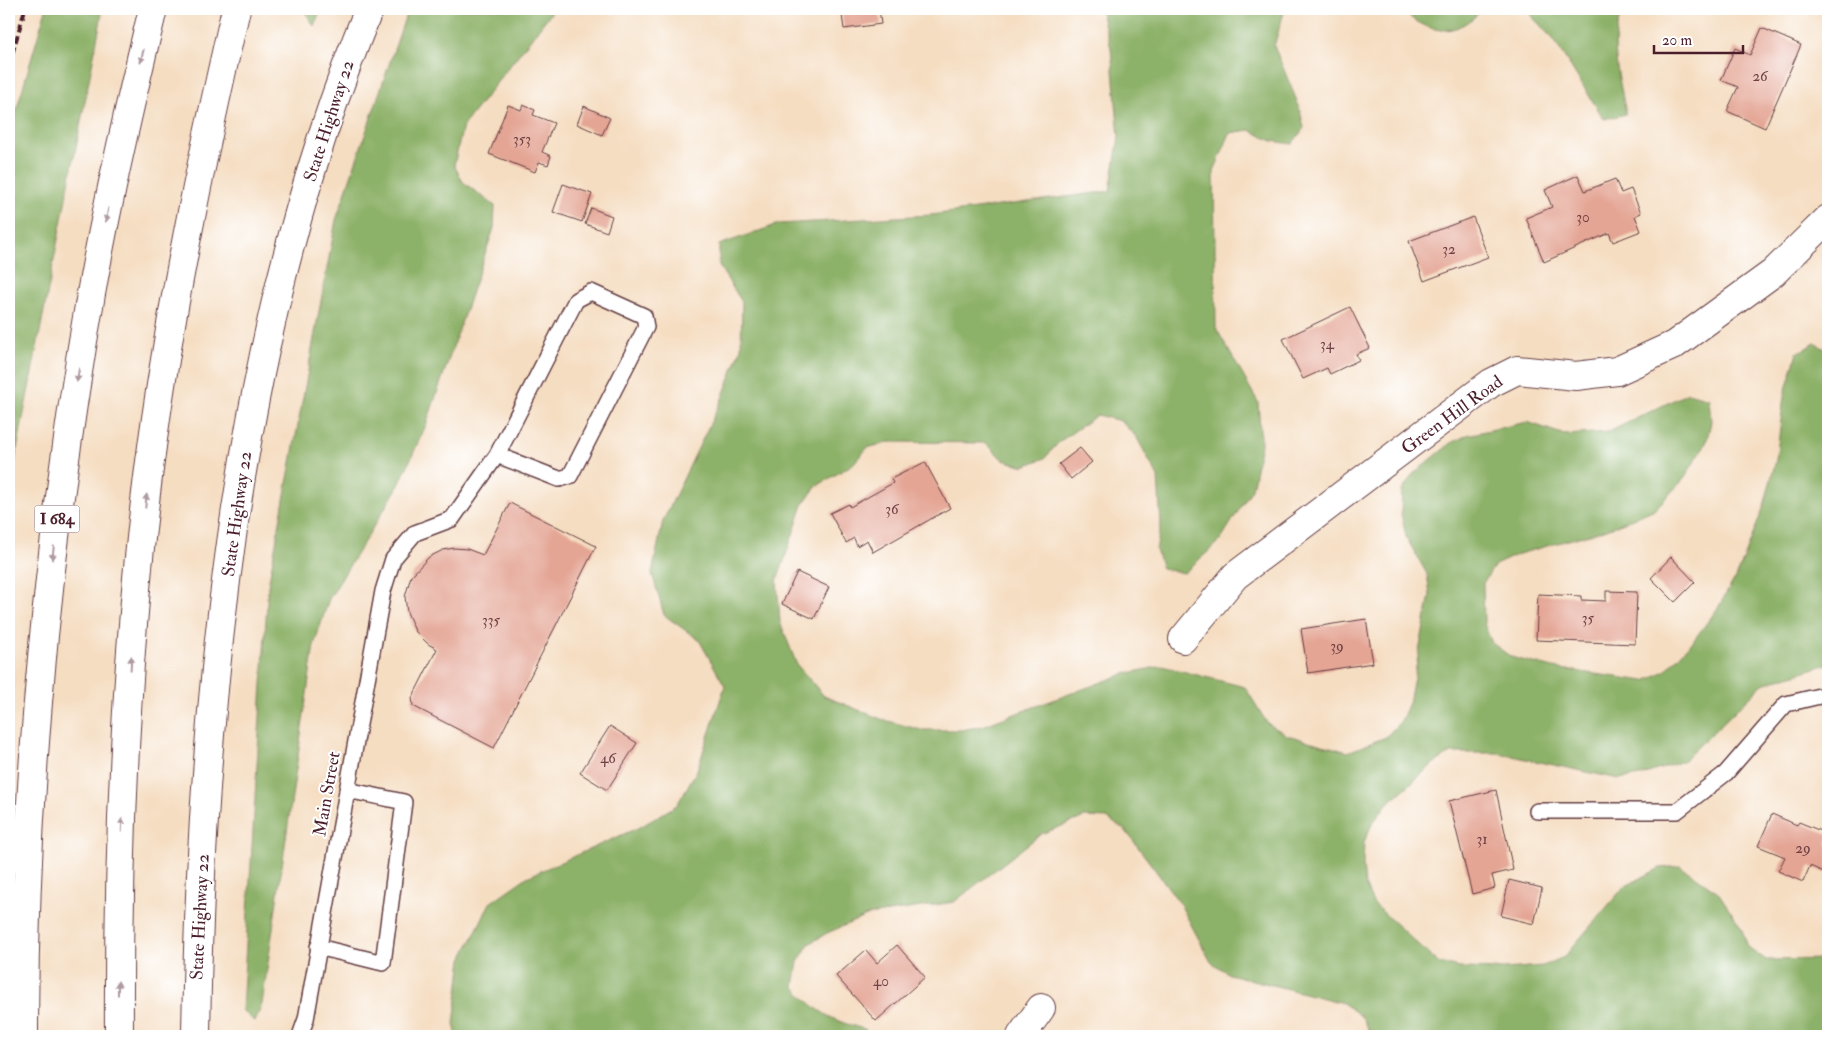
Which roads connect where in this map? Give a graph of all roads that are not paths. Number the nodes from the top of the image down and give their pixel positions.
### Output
1 (153, 9) edge
2 (236, 9) edge
3 (369, 9) edge
4 (1828, 220) edge
5 (497, 455) junction
6 (1183, 639) dead end
7 (1828, 694) edge
8 (347, 790) junction
9 (1537, 811) dead end
10 (318, 947) junction
11 (1041, 1008) dead end
12 (24, 1036) edge
13 (119, 1036) edge
14 (196, 1036) edge
15 (300, 1036) edge
16 (1021, 1036) edge

1 -> 12 main road, I 684
13 -> 2 main road
3 - 14 main road, State Highway 22
4 - 6 main road, Green Hill Road
5 - 5 lane
5 - 8 lane, Main Street
7 - 9 lane
8 - 10 lane, Main Street
8 - 10 lane
10 - 15 lane, Main Street
11 - 16 main road

